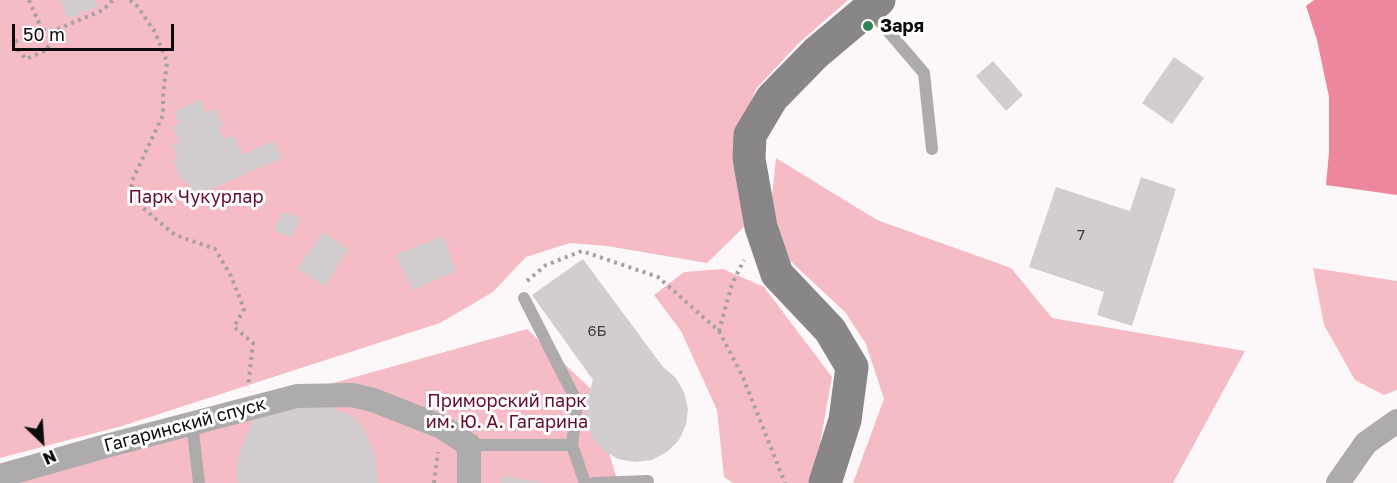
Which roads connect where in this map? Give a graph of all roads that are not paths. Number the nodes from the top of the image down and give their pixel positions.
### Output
1 (874, 4) edge
2 (932, 150) dead end
3 (524, 298) road end
4 (1397, 421) edge
5 (192, 423) junction
6 (469, 445) junction
7 (572, 445) junction
8 (0, 476) edge
9 (648, 481) dead end
10 (199, 483) edge
11 (469, 483) edge
12 (585, 483) edge
13 (594, 483) edge
14 (825, 483) edge
15 (1338, 483) edge

1 - 2 lane
1 - 14 main road
3 - 7 lane
4 - 15 street
5 - 6 street, Гагаринский спуск
5 - 8 street, Гагаринский спуск
5 - 10 lane
6 - 7 lane
6 - 11 street
7 - 12 lane
9 - 13 lane

